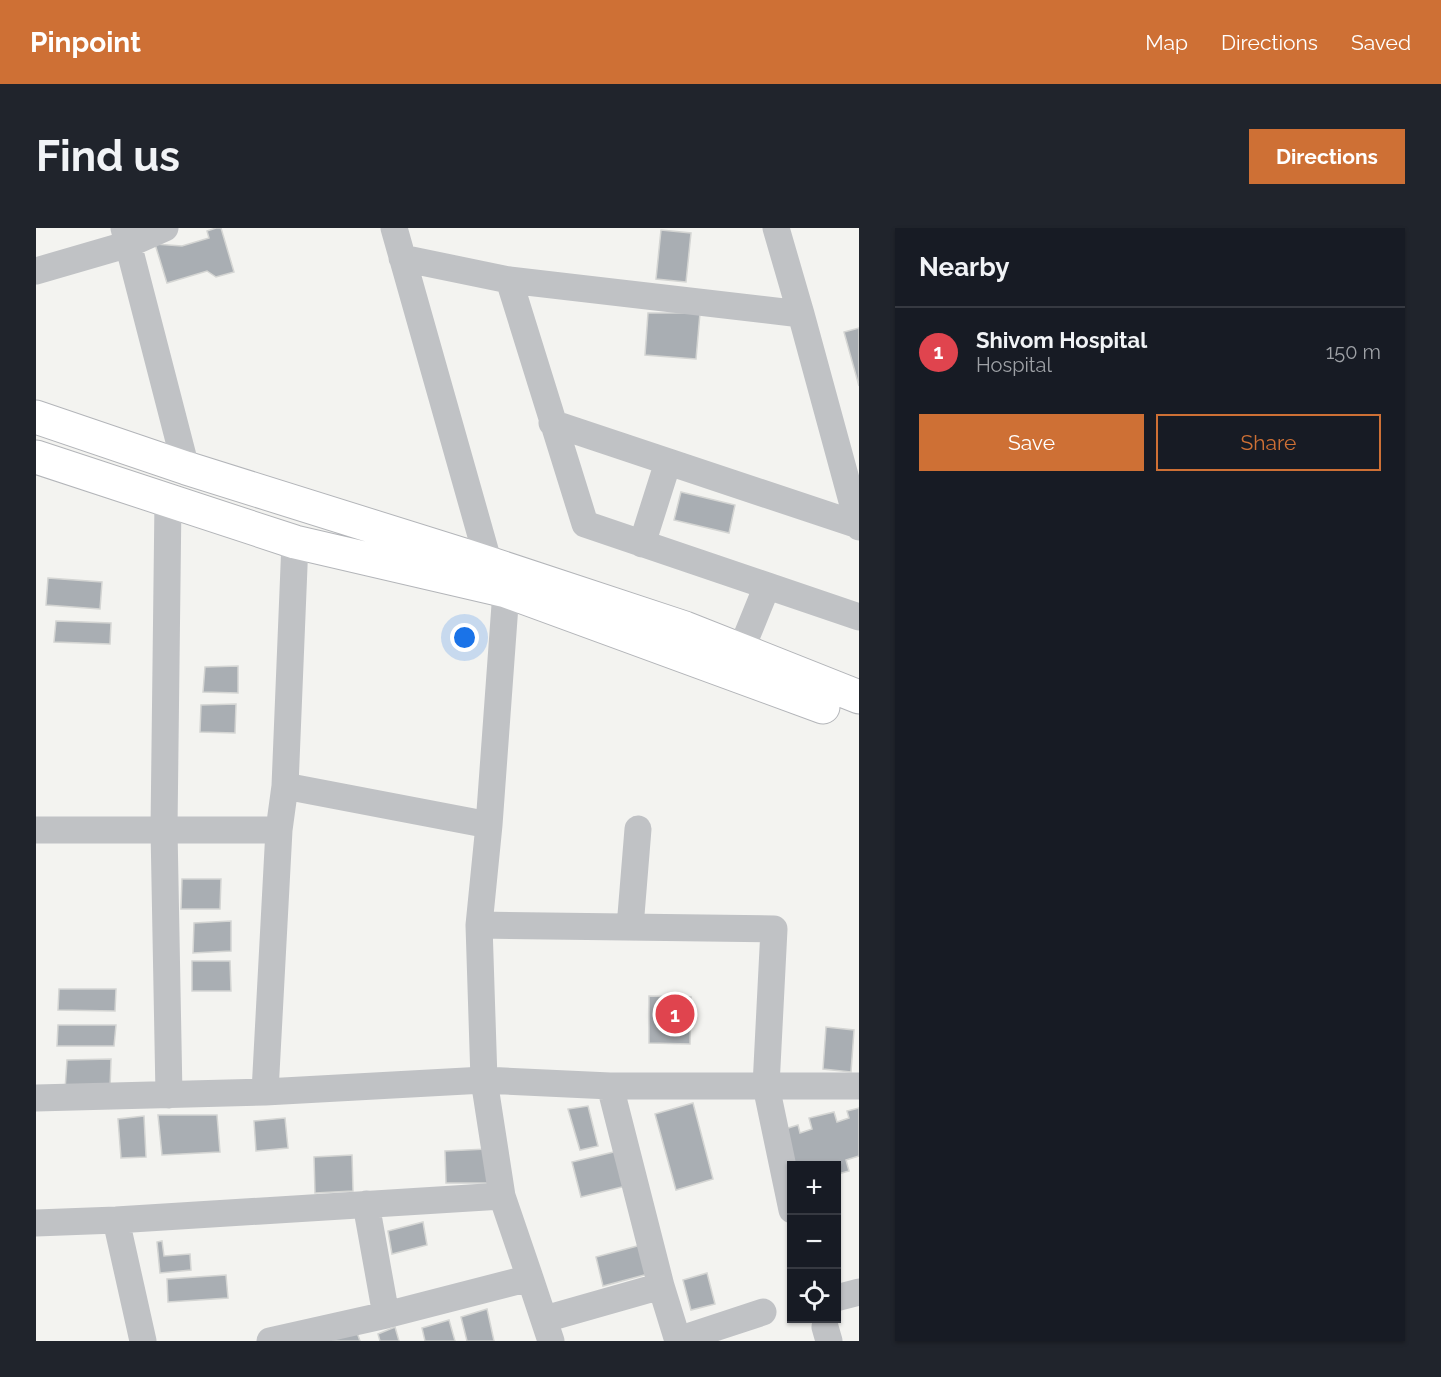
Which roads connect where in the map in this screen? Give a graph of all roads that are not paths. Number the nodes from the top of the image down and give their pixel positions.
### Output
1 (165, 228) edge
2 (394, 228) edge
3 (776, 228) edge
4 (126, 236) edge
5 (402, 258) junction
6 (36, 271) edge
7 (509, 280) junction
8 (801, 314) junction
9 (36, 417) edge
10 (552, 423) junction
11 (36, 457) edge
12 (668, 462) junction
13 (186, 468) junction
14 (168, 500) junction
15 (859, 526) edge
16 (295, 542) junction
17 (642, 544) junction
18 (494, 580) junction
19 (767, 586) junction
20 (859, 617) edge
21 (741, 650) junction
22 (859, 697) edge
23 (859, 719) edge
24 (285, 786) junction
25 (489, 825) junction
26 (638, 829) dead end
27 (36, 830) edge
28 (164, 830) junction
29 (279, 830) junction
30 (479, 925) junction
31 (630, 927) junction
32 (484, 1080) junction
33 (610, 1086) junction
34 (766, 1086) junction
35 (859, 1086) edge
36 (265, 1092) junction
37 (170, 1095) junction
38 (36, 1098) edge
39 (787, 1186) edge
40 (502, 1196) junction
41 (366, 1204) junction
42 (116, 1220) junction
43 (36, 1223) edge
44 (530, 1278) junction
45 (661, 1286) junction
46 (859, 1292) edge
47 (841, 1297) edge
48 (763, 1312) dead end
49 (386, 1315) junction
50 (548, 1330) edge
51 (143, 1341) edge
52 (270, 1341) edge
53 (678, 1341) edge

1 - 4 street
2 - 5 street
3 - 8 street
4 - 6 street
4 - 13 street
5 - 7 street
5 - 18 street
7 - 8 street
7 - 10 street
8 - 15 street
9 - 13 main road
10 - 12 street
10 - 17 street
11 - 14 main road
12 - 15 street
12 - 17 street
13 - 18 main road
14 - 16 main road
14 - 28 street
16 - 18 main road
16 - 24 street
17 - 19 street
18 - 21 main road
18 - 23 main road
18 - 25 street
19 - 20 street
19 - 21 street
21 - 22 main road
24 - 25 street
24 - 29 street
25 - 30 street
26 - 31 street
27 - 28 street
28 - 29 street
28 - 37 street
29 - 36 street
30 - 31 street
30 - 32 street
31 - 34 street
32 - 33 street
32 - 36 street
32 - 40 street
33 - 34 street
33 - 45 street
34 - 35 street
34 - 39 street
36 - 37 street
37 - 38 street
40 - 41 street
40 - 44 street
41 - 42 street
41 - 49 street
42 - 43 street
42 - 51 street
44 - 49 street
44 - 50 street
45 - 50 street
45 - 53 street
46 - 47 street
48 - 53 street
49 - 52 street

